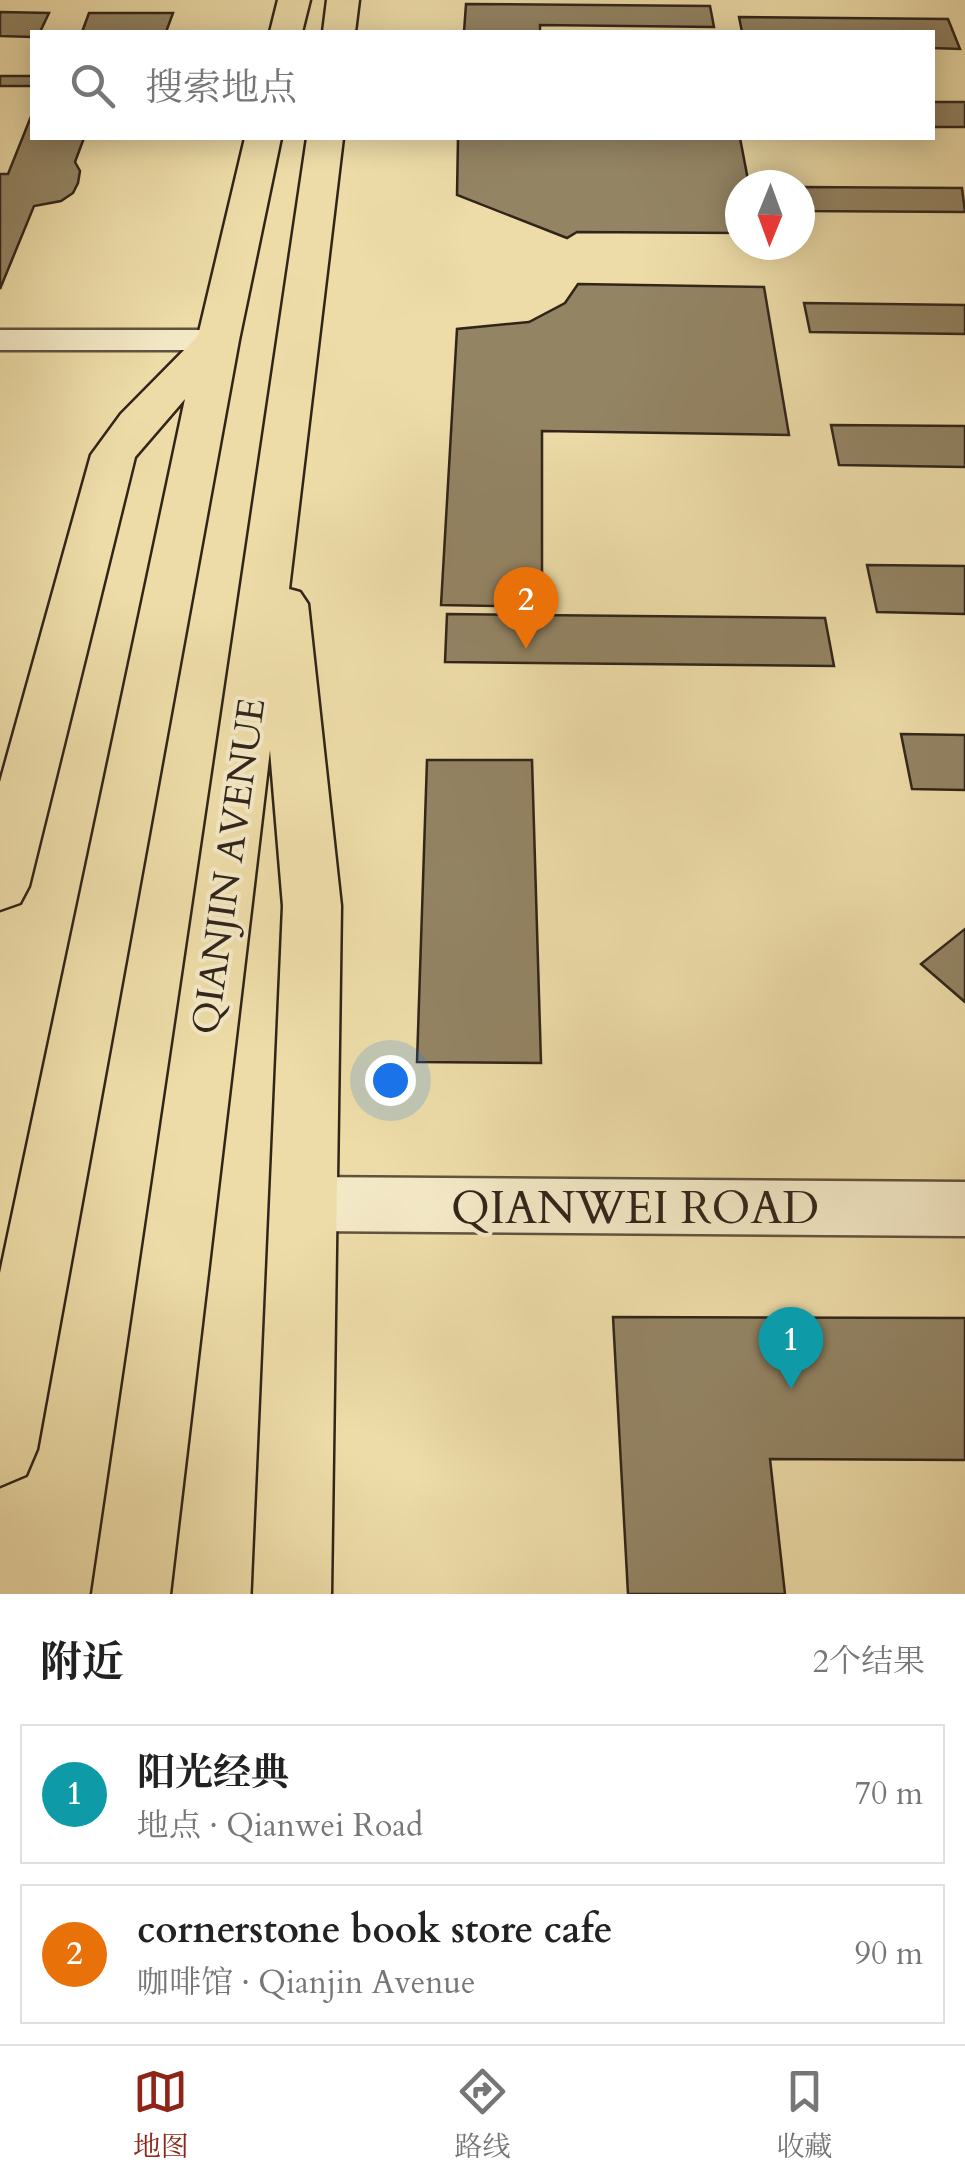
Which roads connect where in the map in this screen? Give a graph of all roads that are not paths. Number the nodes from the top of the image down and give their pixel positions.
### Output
1 (294, 0) edge
2 (344, 0) edge
3 (286, 30) edge
4 (339, 30) edge
5 (263, 140) edge
6 (325, 140) edge
7 (0, 340) edge
8 (218, 340) junction
9 (274, 522) junction
10 (0, 886) edge
11 (306, 1204) junction
12 (965, 1209) edge
13 (0, 1449) edge
14 (131, 1594) edge
15 (292, 1594) edge

1 - 3 main road
2 - 4 main road
5 - 8 main road
6 - 9 main road, QIANJIN AVENUE
7 - 8 street
8 - 10 main road
8 - 13 main road
9 - 11 main road
9 - 14 main road, QIANJIN AVENUE
11 - 12 street, QIANWEI ROAD
11 - 15 main road

